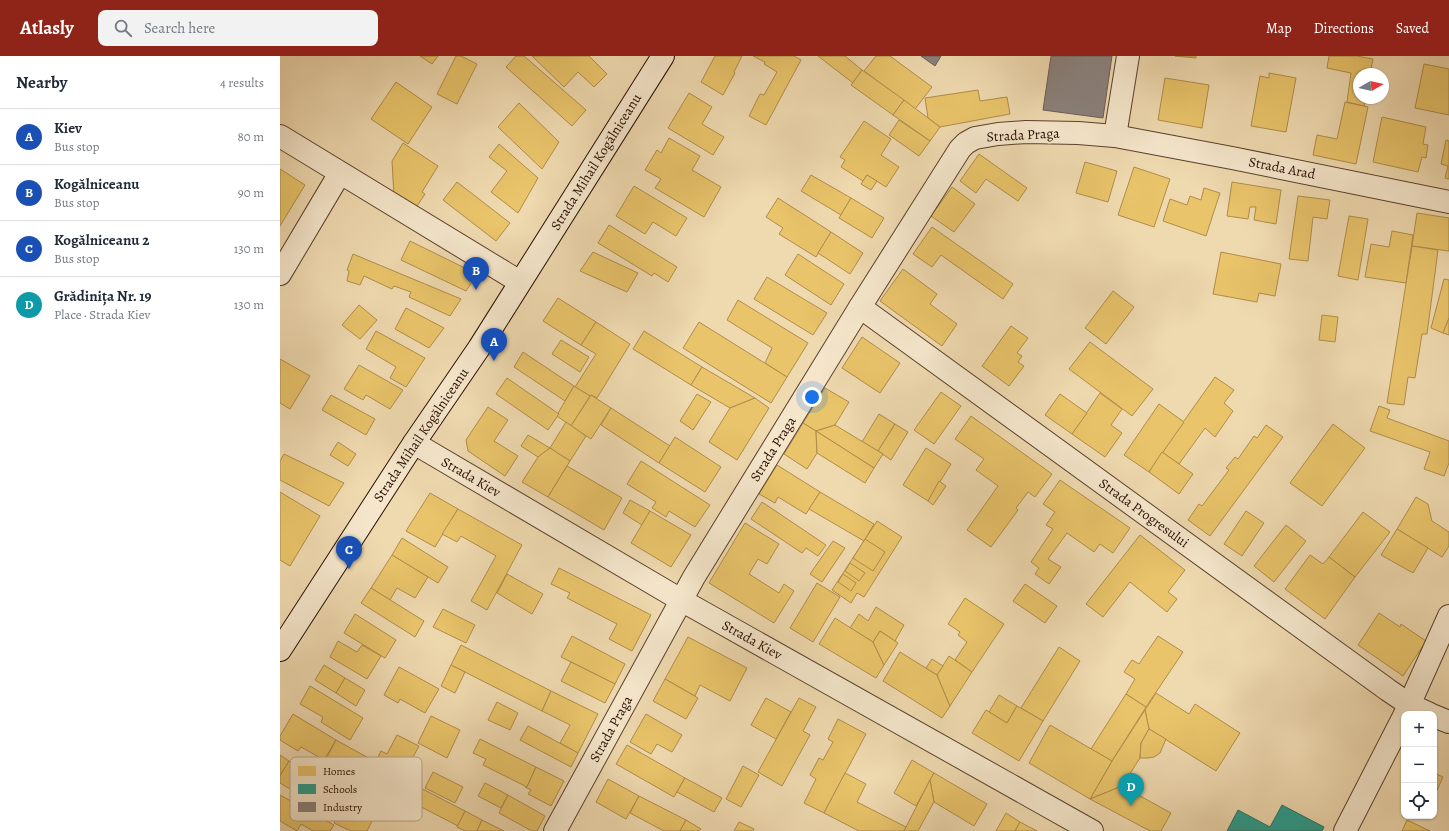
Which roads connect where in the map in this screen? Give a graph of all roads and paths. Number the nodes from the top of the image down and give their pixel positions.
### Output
1 (663, 56) edge
2 (1128, 56) edge
3 (280, 136) edge
4 (1115, 136) junction
5 (340, 173) junction
6 (1449, 202) edge
7 (280, 274) edge
8 (520, 282) junction
9 (860, 307) junction
10 (414, 443) junction
11 (681, 600) junction
12 (1449, 616) edge
13 (280, 650) edge
14 (1405, 711) edge
15 (1406, 711) edge
16 (1437, 717) edge
17 (1401, 722) edge
18 (1449, 722) edge
19 (555, 831) edge
20 (1092, 831) edge
21 (1345, 831) edge

1 - 8 street, Strada Mihail Kogălniceanu
2 - 4 street
3 - 5 street
4 - 6 street, Strada Arad
4 - 9 street, Strada Praga
5 - 7 street
5 - 8 street
8 - 10 street, Strada Mihail Kogălniceanu
9 - 11 street, Strada Praga
9 - 14 street, Strada Progresului
10 - 11 street, Strada Kiev
10 - 13 street, Strada Mihail Kogălniceanu
11 - 19 street, Strada Praga
11 - 20 street, Strada Kiev
12 - 15 street
16 - 18 street
17 - 21 street

